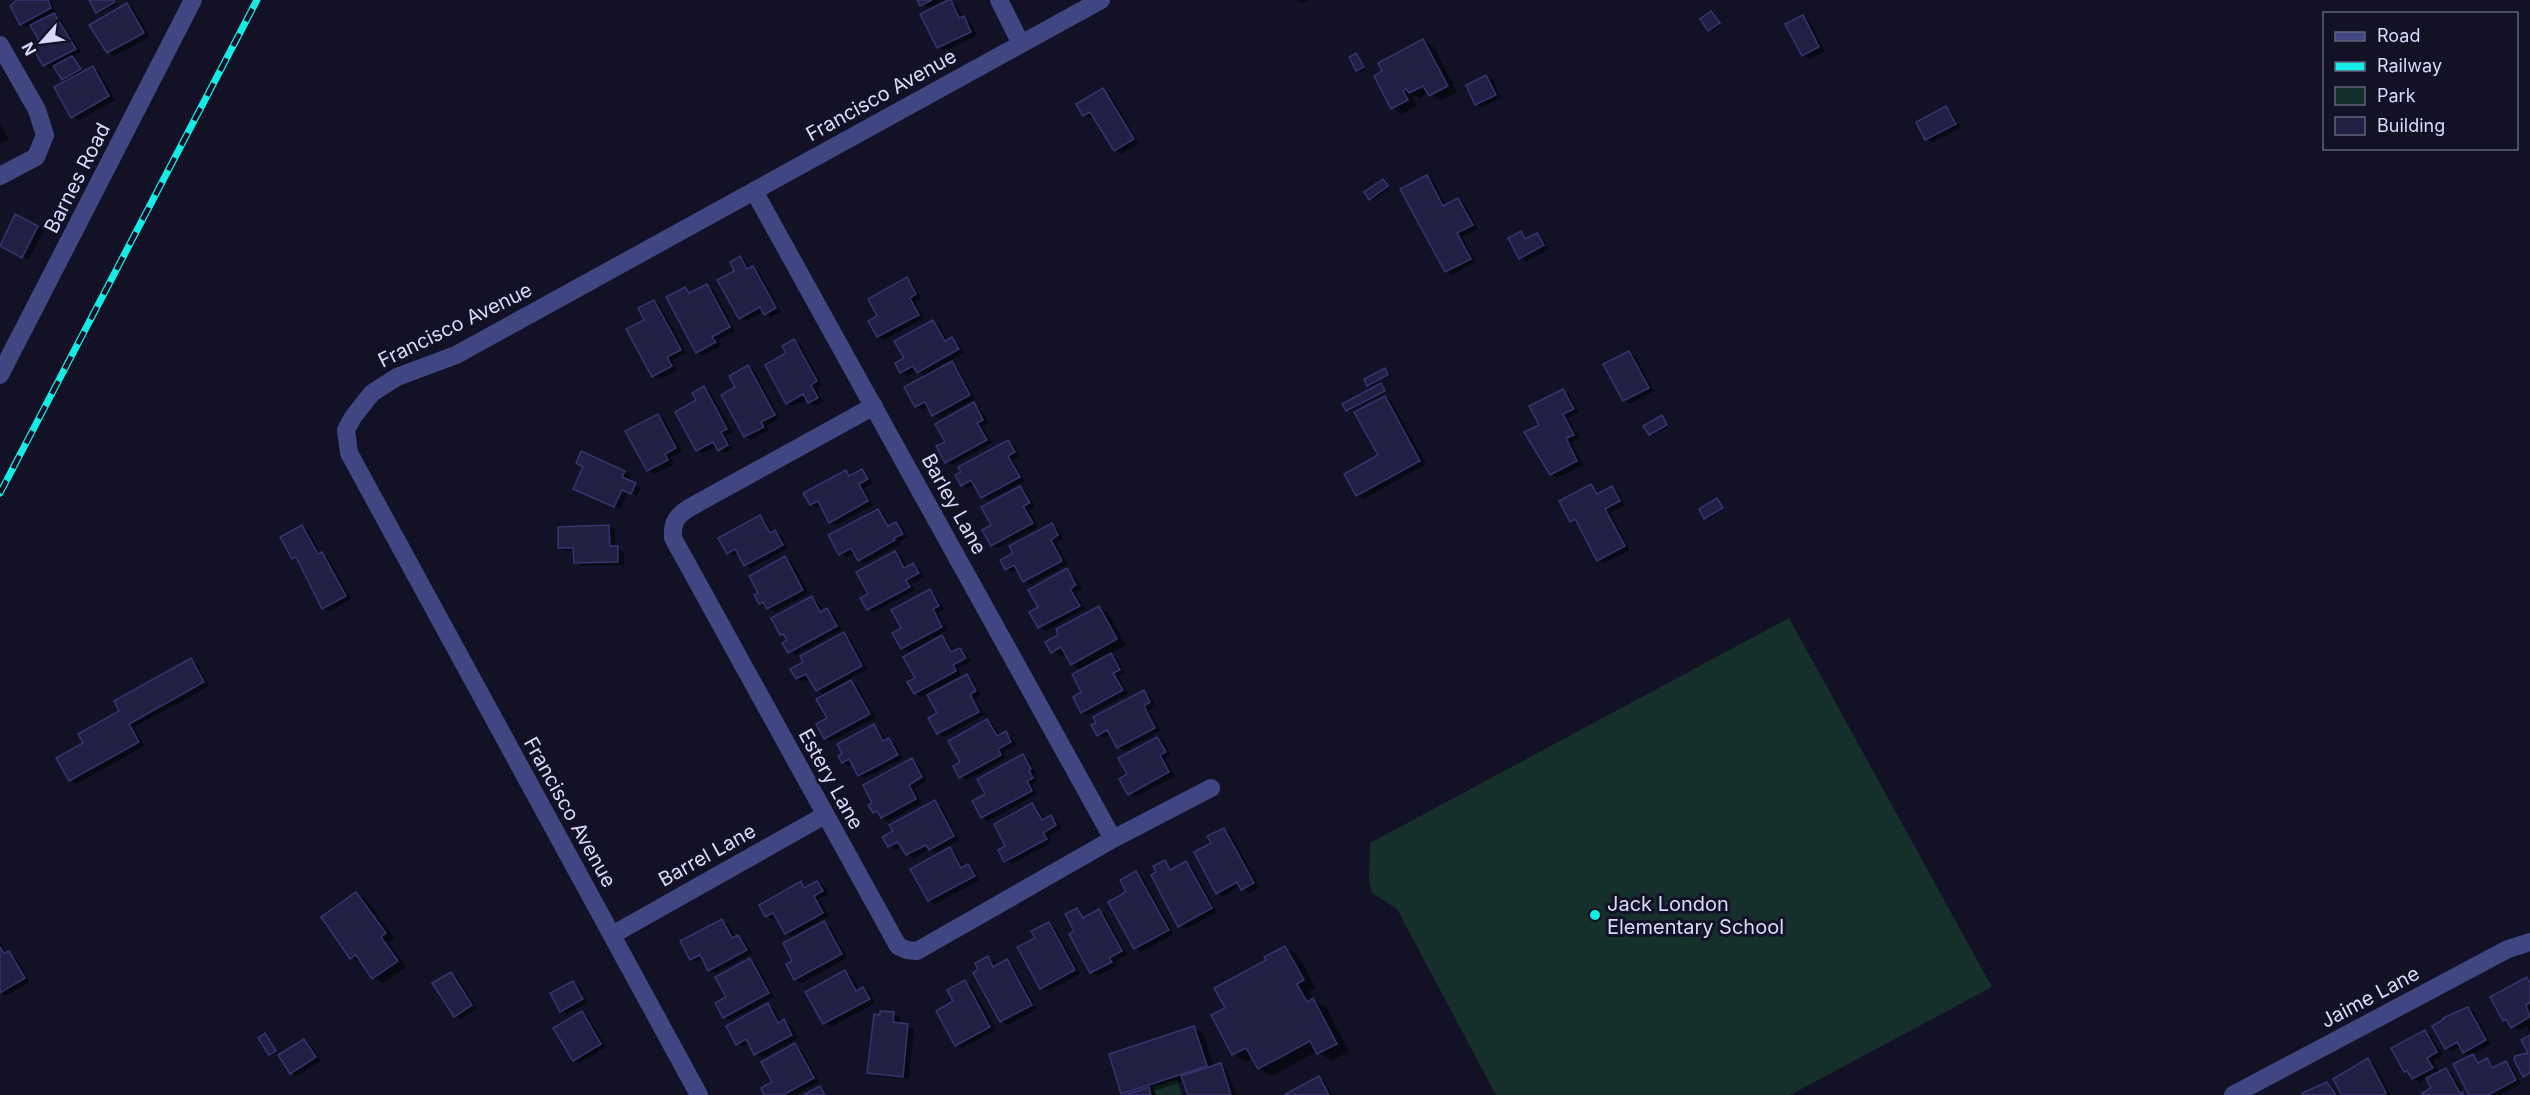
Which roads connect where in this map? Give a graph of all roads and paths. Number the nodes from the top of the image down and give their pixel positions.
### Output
1 (193, 0) edge
2 (999, 0) edge
3 (1101, 0) edge
4 (1021, 44) junction
5 (0, 45) edge
6 (0, 176) edge
7 (754, 191) junction
8 (0, 375) edge
9 (874, 406) junction
10 (1211, 788) dead end
11 (825, 815) junction
12 (1113, 839) junction
13 (612, 935) junction
14 (2530, 942) edge
15 (699, 1095) edge
16 (2232, 1095) edge

1 - 8 street, Barnes Road
2 - 4 street
3 - 4 street, Francisco Avenue
4 - 7 street, Francisco Avenue
5 - 6 street
7 - 9 street, Barley Lane
7 - 13 street, Francisco Avenue
9 - 11 street, Estery Lane
9 - 12 street, Barley Lane
10 - 12 street, Estery Lane
11 - 12 street, Estery Lane
11 - 13 street, Barrel Lane
13 - 15 street, Francisco Avenue
14 - 16 street, Jaime Lane

